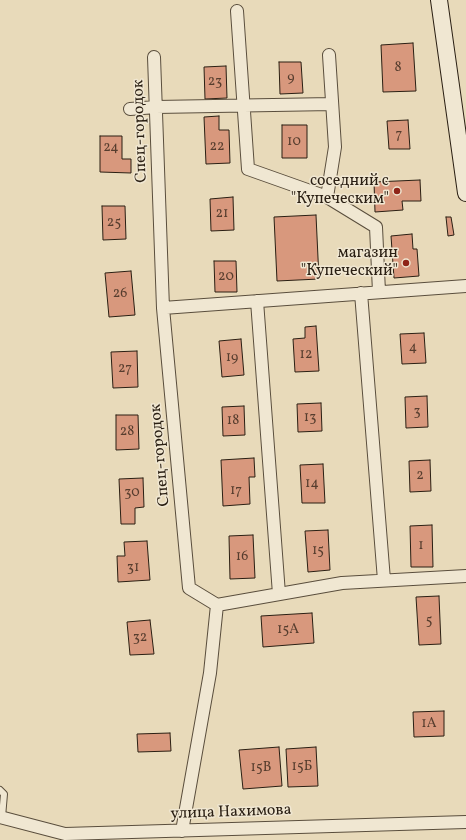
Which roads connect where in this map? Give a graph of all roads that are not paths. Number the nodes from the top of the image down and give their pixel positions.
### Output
1 (439, 0) edge
2 (237, 11) dead end
3 (329, 55) dead end
4 (154, 57) dead end
5 (332, 104) junction
6 (244, 106) junction
7 (156, 107) junction
8 (130, 109) dead end
9 (466, 193) edge
10 (327, 197) junction
11 (466, 286) edge
12 (379, 292) junction
13 (362, 294) junction
14 (257, 301) junction
15 (163, 308) junction
16 (466, 576) edge
17 (384, 580) junction
18 (279, 594) junction
19 (217, 605) junction
20 (0, 790) edge
21 (1, 817) edge
22 (466, 822) edge
23 (182, 831) junction
24 (65, 837) edge

1 - 9 main road
2 - 6 street
3 - 5 street
4 - 7 street, Спец-городок
5 - 6 street
5 - 10 street
6 - 7 street
6 - 10 street
7 - 8 street
7 - 15 street, Спец-городок
10 - 12 street
11 - 12 street
12 - 13 street
13 - 14 street
13 - 17 street
14 - 15 street
14 - 18 street
15 - 19 street, Спец-городок
16 - 17 street
17 - 18 street
18 - 19 street
19 - 23 street
20 - 21 lane
21 - 24 street, улица Нахимова
22 - 23 street, улица Нахимова
23 - 24 street, улица Нахимова

